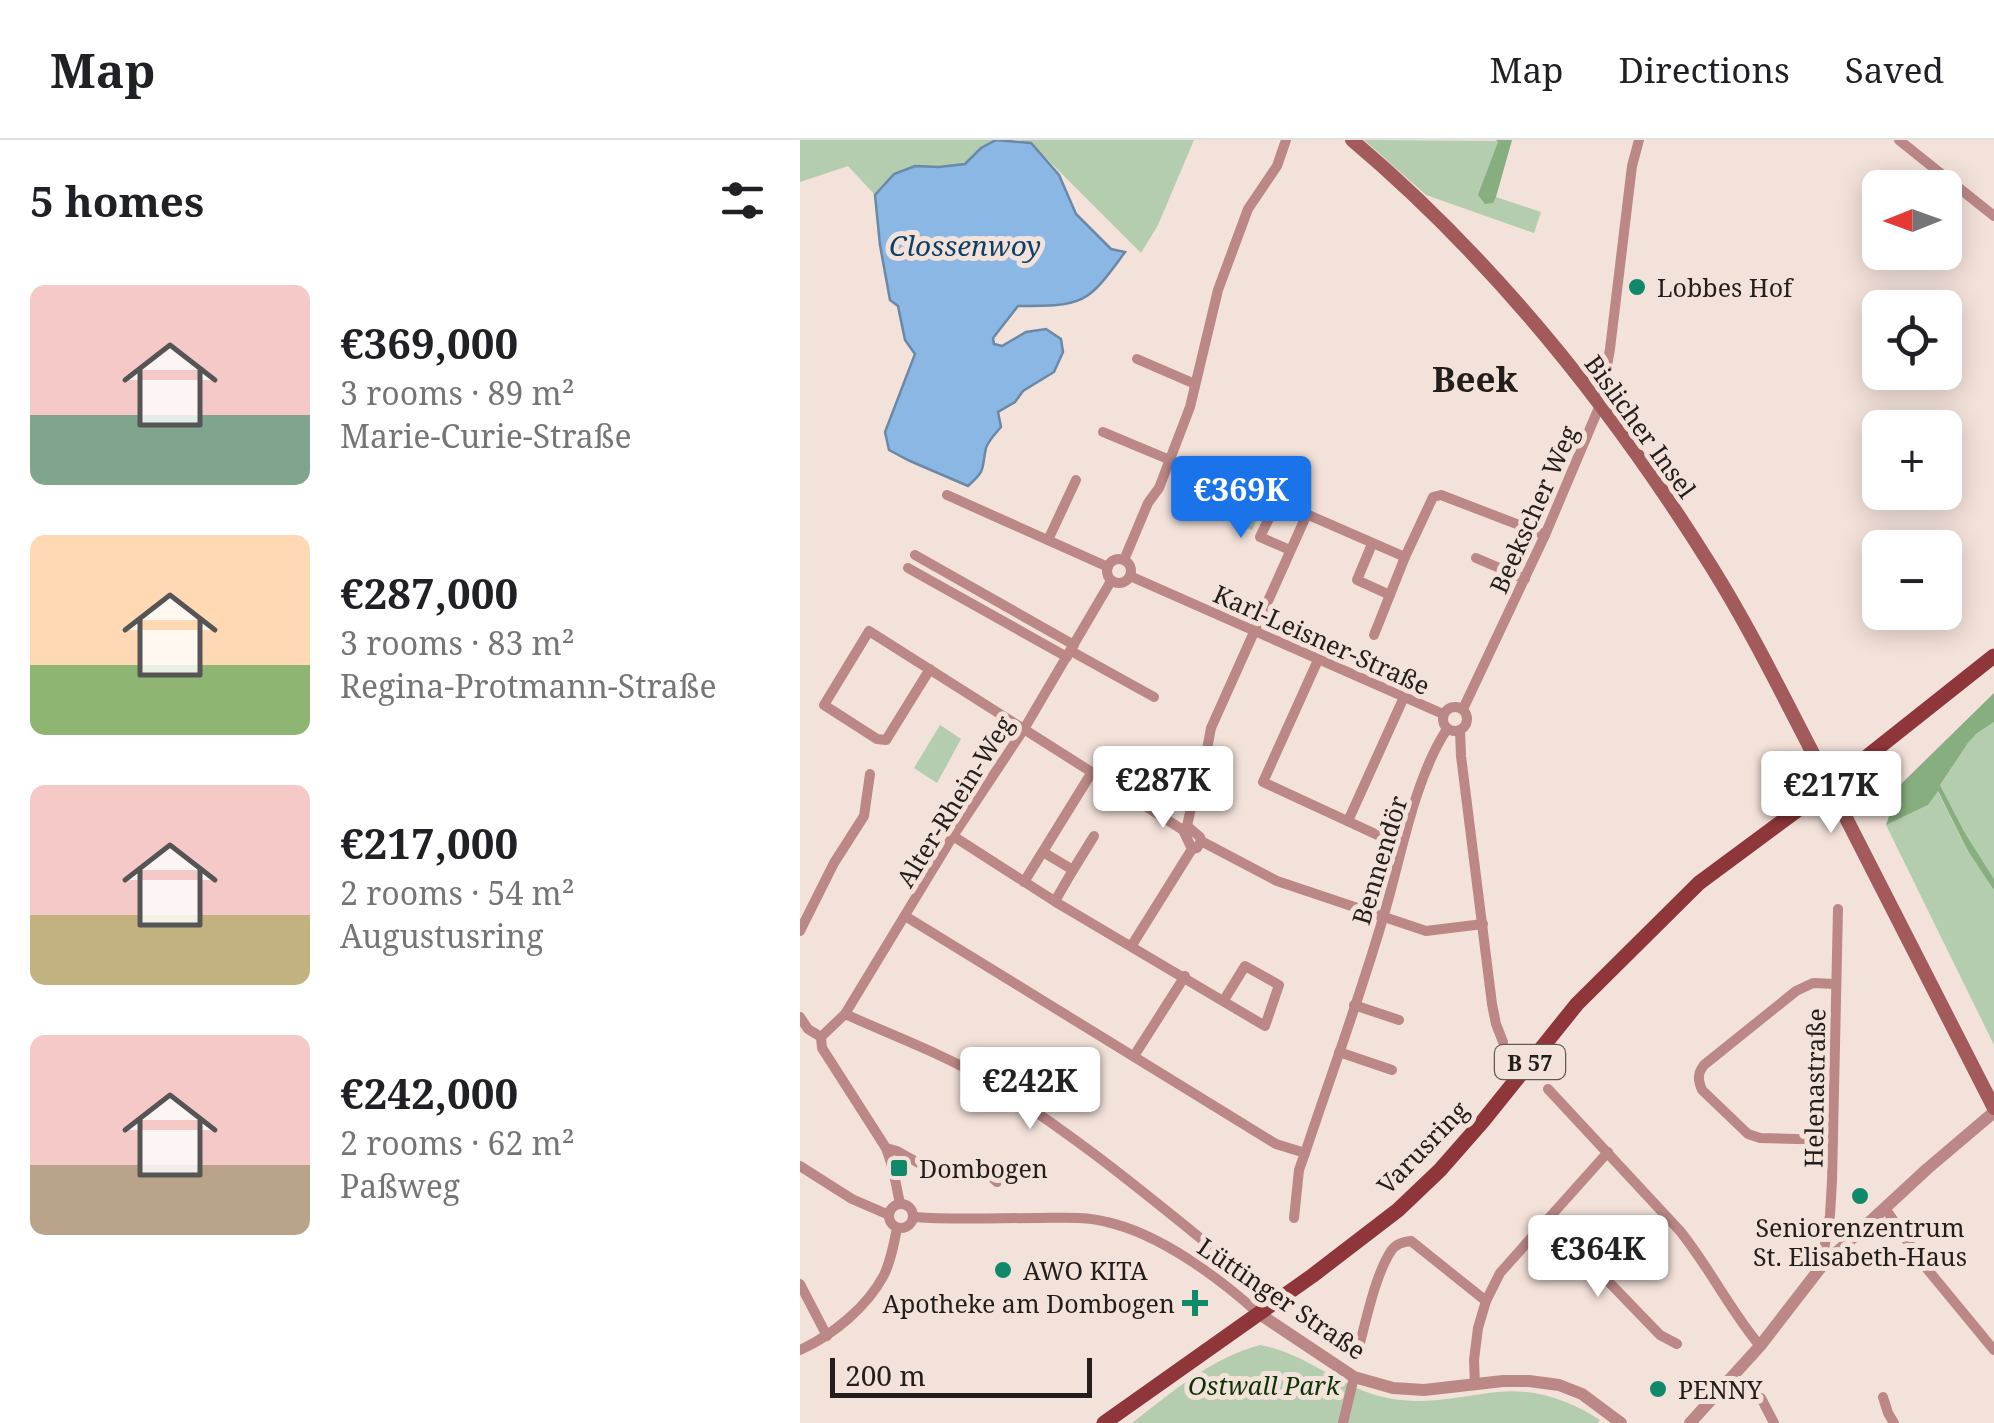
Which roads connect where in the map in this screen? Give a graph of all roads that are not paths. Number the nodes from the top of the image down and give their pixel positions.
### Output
1 (1286, 140) edge
2 (1352, 140) edge
3 (1639, 140) edge
4 (1899, 140) edge
5 (1994, 216) edge
6 (1137, 359) dead end
7 (1195, 384) junction
8 (1600, 405) junction
9 (1102, 432) dead end
10 (1170, 460) junction
11 (1076, 480) dead end
12 (1235, 483) dead end
13 (947, 495) dead end
14 (1277, 502) junction
15 (1306, 514) junction
16 (1545, 535) junction
17 (1048, 540) junction
18 (1372, 544) junction
19 (1290, 550) junction
20 (915, 555) dead end
21 (1405, 557) junction
22 (1476, 558) dead end
23 (1124, 560) junction
24 (1108, 567) junction
25 (908, 568) dead end
26 (1130, 576) junction
27 (1524, 579) junction
28 (1112, 581) junction
29 (1390, 595) junction
30 (1254, 631) junction
31 (1374, 636) dead end
32 (1071, 651) junction
33 (1994, 656) edge
34 (1318, 660) junction
35 (930, 669) junction
36 (1154, 696) dead end
37 (1404, 696) junction
38 (1463, 709) junction
39 (1443, 714) junction
40 (1024, 728) junction
41 (1454, 729) junction
42 (1092, 772) junction
43 (870, 774) dead end
44 (1830, 786) junction
45 (1348, 821) junction
46 (1185, 828) junction
47 (953, 836) junction
48 (1094, 836) dead end
49 (1384, 838) dead end
50 (1197, 845) junction
51 (1043, 852) junction
52 (1074, 870) junction
53 (1024, 882) junction
54 (1055, 901) junction
55 (1838, 909) dead end
56 (905, 916) junction
57 (1384, 918) junction
58 (1483, 924) junction
59 (800, 931) edge
60 (1132, 945) junction
61 (1185, 976) junction
62 (1836, 984) junction
63 (1224, 1000) junction
64 (1354, 1005) junction
65 (845, 1014) junction
66 (800, 1017) edge
67 (1400, 1020) dead end
68 (822, 1037) junction
69 (1503, 1042) dead end
70 (1339, 1052) junction
71 (1134, 1056) junction
72 (1392, 1070) dead end
73 (1548, 1089) dead end
74 (1994, 1110) edge
75 (1834, 1140) junction
76 (886, 1148) junction
77 (1608, 1152) junction
78 (1304, 1153) junction
79 (800, 1166) edge
80 (997, 1182) dead end
81 (900, 1204) junction
82 (1886, 1208) junction
83 (889, 1215) junction
84 (913, 1217) junction
85 (1294, 1218) dead end
86 (1548, 1219) junction
87 (897, 1228) junction
88 (1215, 1250) dead end
89 (1821, 1267) junction
90 (800, 1284) edge
91 (1486, 1301) junction
92 (1258, 1313) junction
93 (827, 1336) junction
94 (1360, 1343) dead end
95 (1677, 1344) dead end
96 (1760, 1346) junction
97 (800, 1350) edge
98 (1994, 1350) edge
99 (1354, 1377) junction
100 (1475, 1384) junction
101 (1883, 1397) dead end
102 (1761, 1398) dead end
103 (1104, 1423) edge
104 (1344, 1423) edge
105 (1622, 1423) edge
106 (1690, 1423) edge
107 (1774, 1423) edge
108 (1894, 1423) edge

1 - 7 street
2 - 8 main road, Bislicher Insel
3 - 8 street, Beekscher Weg
4 - 5 street
6 - 7 street
7 - 10 street
8 - 16 street, Beekscher Weg
8 - 44 main road, Bislicher Insel
9 - 10 street
10 - 23 street
11 - 17 street
12 - 14 street
13 - 17 street
14 - 15 street
14 - 19 street
15 - 18 street
15 - 19 street
16 - 21 street
16 - 27 street, Beekscher Weg
17 - 24 street
18 - 21 street
18 - 29 street
19 - 30 street
20 - 32 street
21 - 29 street
22 - 27 street
23 - 24 street
23 - 26 street
24 - 28 street
25 - 32 street
26 - 28 street
26 - 30 street, Karl-Leisner-Straße
27 - 38 street, Beekscher Weg
28 - 32 street, Alter-Rhein-Weg
29 - 31 street
30 - 34 street, Karl-Leisner-Straße
30 - 46 street
32 - 36 street
32 - 40 street, Alter-Rhein-Weg
33 - 44 main road, B 57
34 - 37 street, Karl-Leisner-Straße
34 - 45 street
35 - 35 street
35 - 40 street
37 - 39 street, Karl-Leisner-Straße
37 - 45 street
38 - 39 street
38 - 41 street
39 - 41 street
40 - 42 street
40 - 47 street, Alter-Rhein-Weg
41 - 57 street, Bennendör
41 - 58 street
42 - 46 street
42 - 51 street
43 - 59 street
44 - 74 main road, Bislicher Insel
44 - 92 main road, Varusring / B 57
45 - 49 street
46 - 50 street
47 - 53 street
47 - 56 street, Alter-Rhein-Weg
48 - 52 street
50 - 57 street
50 - 60 street
51 - 52 street
51 - 53 street
52 - 54 street
53 - 54 street
54 - 60 street
55 - 62 street, Helenastraße
56 - 65 street, Alter-Rhein-Weg
56 - 71 street
57 - 58 street
57 - 64 street, Bennendör
58 - 69 street
60 - 61 street
61 - 63 street
61 - 71 street
62 - 75 street, Helenastraße
62 - 75 street
63 - 63 street
64 - 67 street
64 - 70 street, Bennendör
65 - 68 street, Alter-Rhein-Weg
65 - 88 street
66 - 68 street
68 - 76 street
70 - 72 street
70 - 78 street, Bennendör
71 - 78 street
73 - 77 street
74 - 82 street
75 - 89 street, Helenastraße
76 - 80 street
76 - 81 street
77 - 86 street
77 - 96 street
78 - 85 street, Bennendör
79 - 83 street
81 - 83 street
81 - 84 street
82 - 89 street
82 - 98 street
83 - 87 street
84 - 87 street
84 - 92 street, Lüttinger Straße
86 - 91 street
86 - 95 street
87 - 93 street
89 - 96 street
90 - 93 street
91 - 94 street
91 - 100 street
92 - 99 street, Lüttinger Straße
92 - 103 main road, Varusring / B 57
93 - 97 street
96 - 106 street
99 - 100 street, Lüttinger Straße
99 - 104 street
100 - 105 street, Lüttinger Straße
101 - 108 street
102 - 107 street

